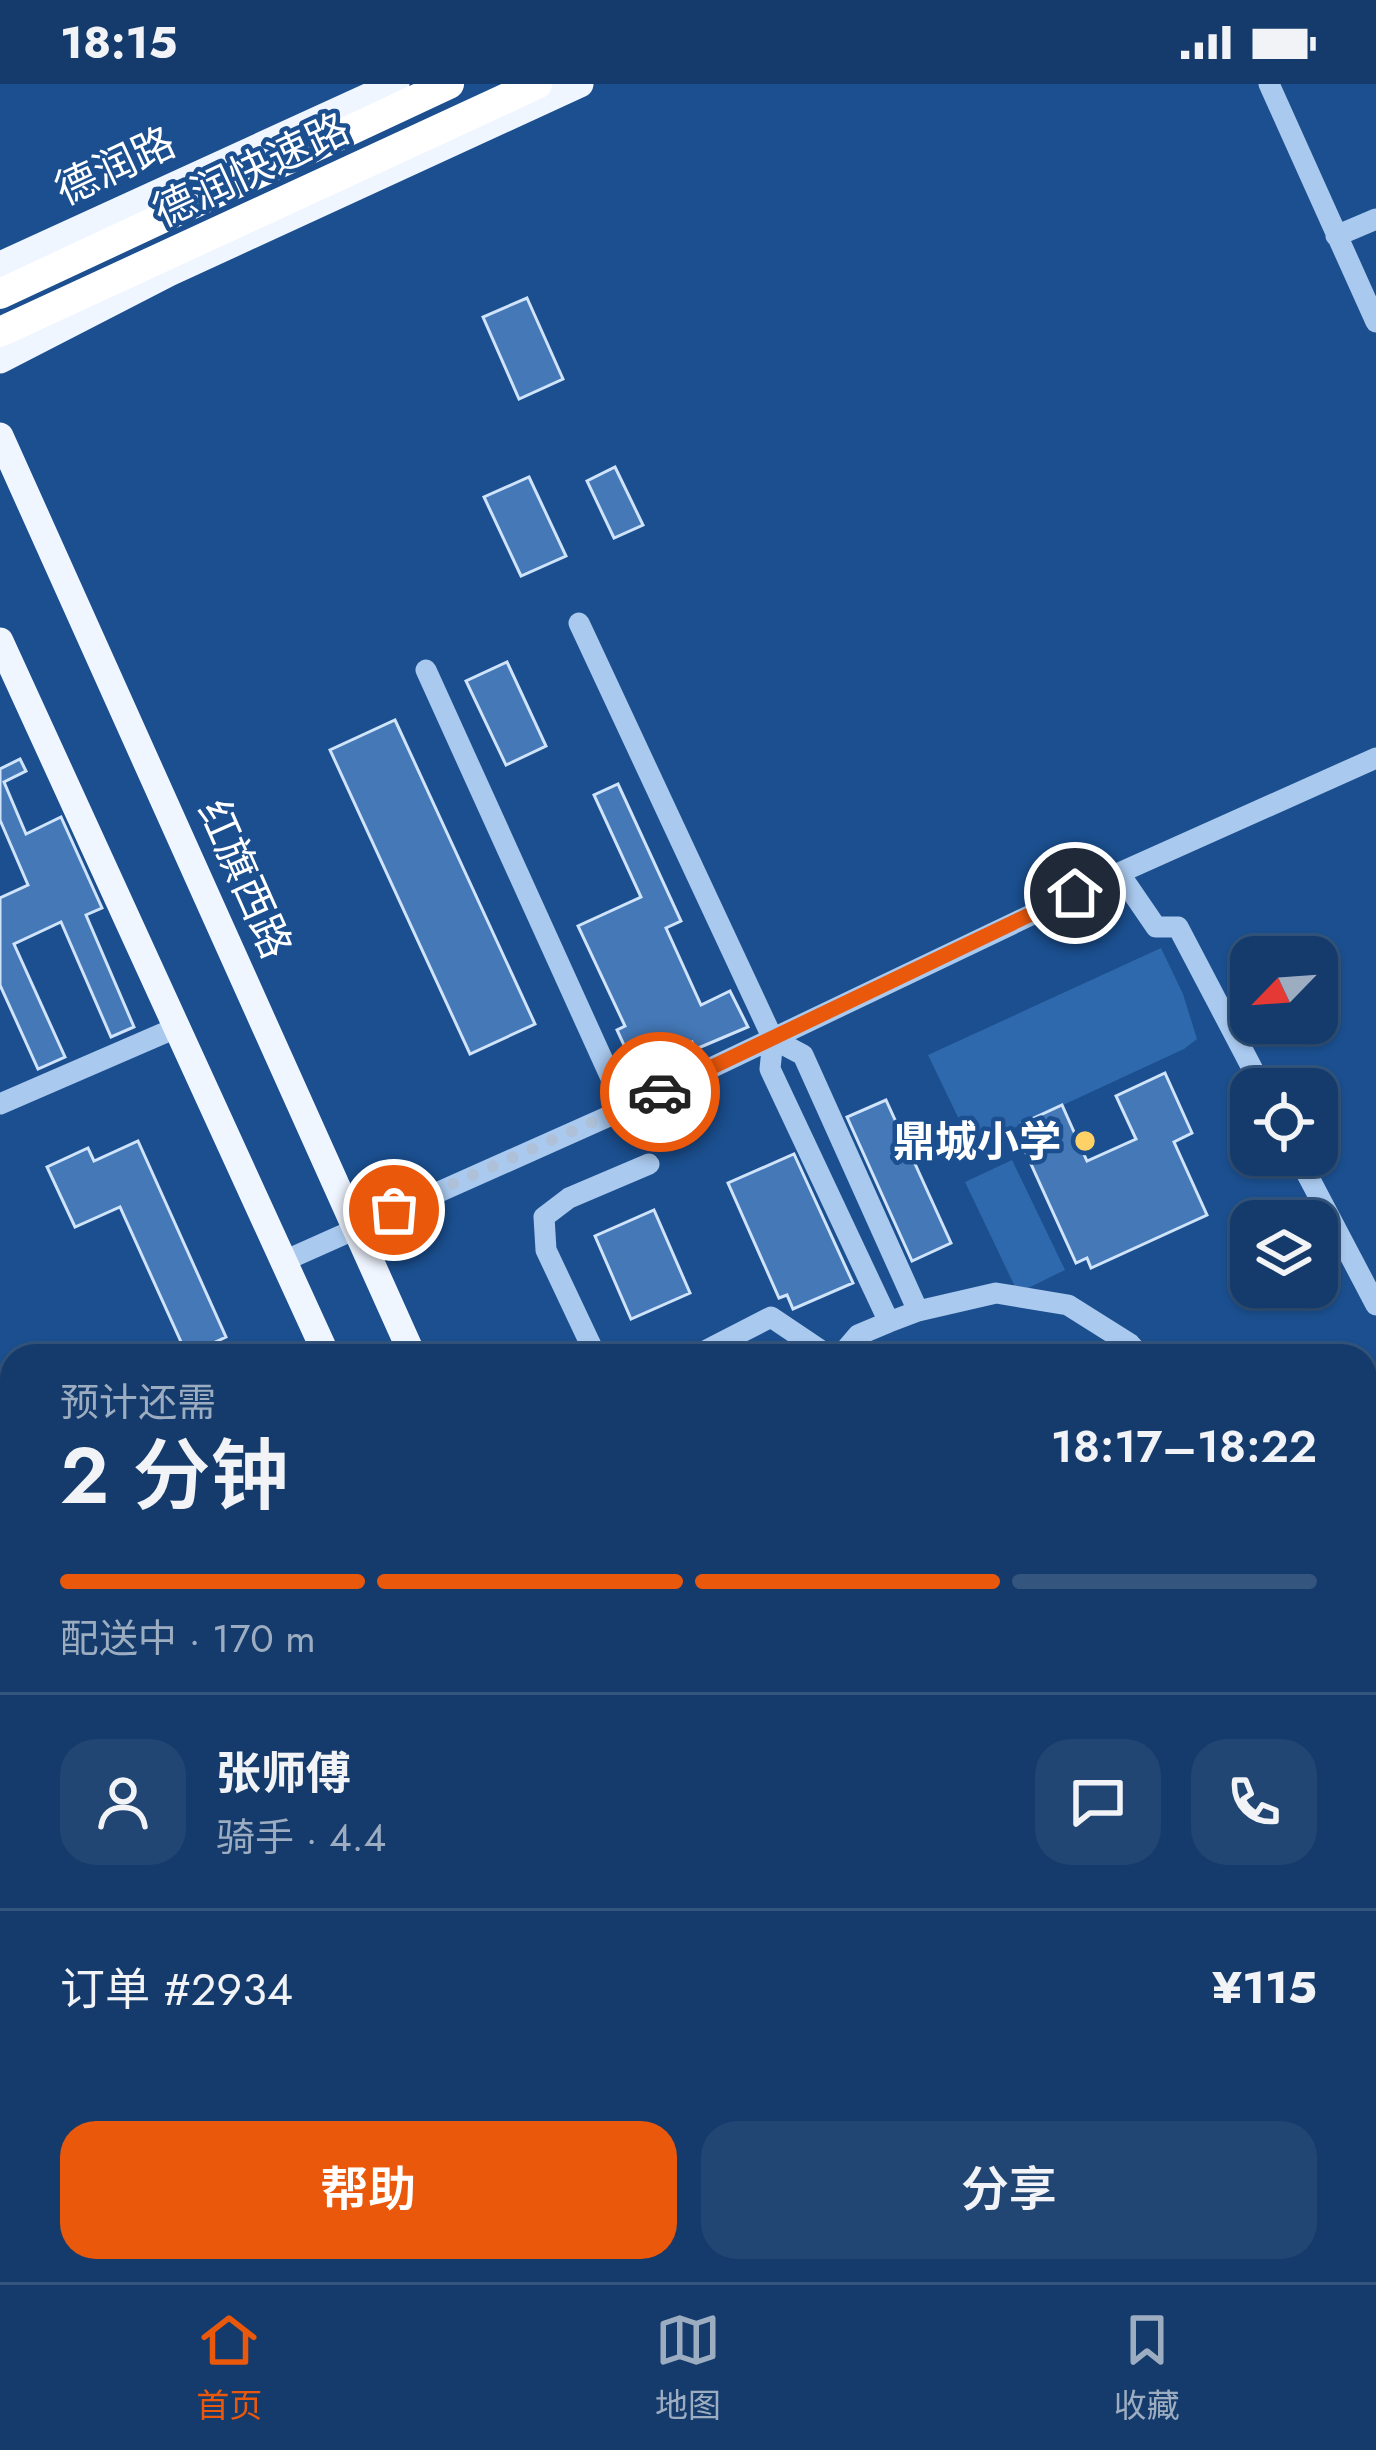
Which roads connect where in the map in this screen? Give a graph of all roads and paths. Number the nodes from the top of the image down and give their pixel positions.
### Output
1 (396, 84) edge
2 (449, 84) edge
3 (537, 84) edge
4 (580, 84) edge
5 (1269, 84) edge
6 (1376, 219) edge
7 (1336, 236) junction
8 (0, 265) edge
9 (0, 293) edge
10 (1376, 322) edge
11 (0, 332) edge
12 (0, 360) edge
13 (0, 436) edge
14 (579, 622) dead end
15 (0, 641) edge
16 (426, 670) dead end
17 (1376, 758) edge
18 (1118, 873) junction
19 (164, 1034) dead end
20 (773, 1039) junction
21 (1252, 1068) edge
22 (0, 1104) edge
23 (625, 1109) junction
24 (649, 1164) dead end
25 (1309, 1176) edge
26 (356, 1227) junction
27 (284, 1261) junction
28 (1376, 1305) edge
29 (918, 1311) junction
30 (889, 1322) junction
31 (322, 1344) edge
32 (408, 1344) edge
33 (590, 1344) edge
34 (718, 1344) edge
35 (811, 1344) edge
36 (850, 1344) edge
37 (1130, 1344) edge

1 - 8 main road, 德润路
2 - 9 highway, 德润快速路
3 - 11 highway, 德润快速路
4 - 12 main road
5 - 7 street
6 - 7 street
7 - 10 street
13 - 26 main road, 红旗西路
14 - 20 street
15 - 27 main road
16 - 23 street
17 - 18 street
18 - 20 street
18 - 21 street
19 - 22 street
20 - 23 street
20 - 29 street
20 - 30 street
23 - 26 street
24 - 33 street
25 - 28 street
26 - 27 street
26 - 32 main road, 红旗西路
27 - 31 main road
29 - 30 street
29 - 37 street
30 - 36 street
34 - 35 street

